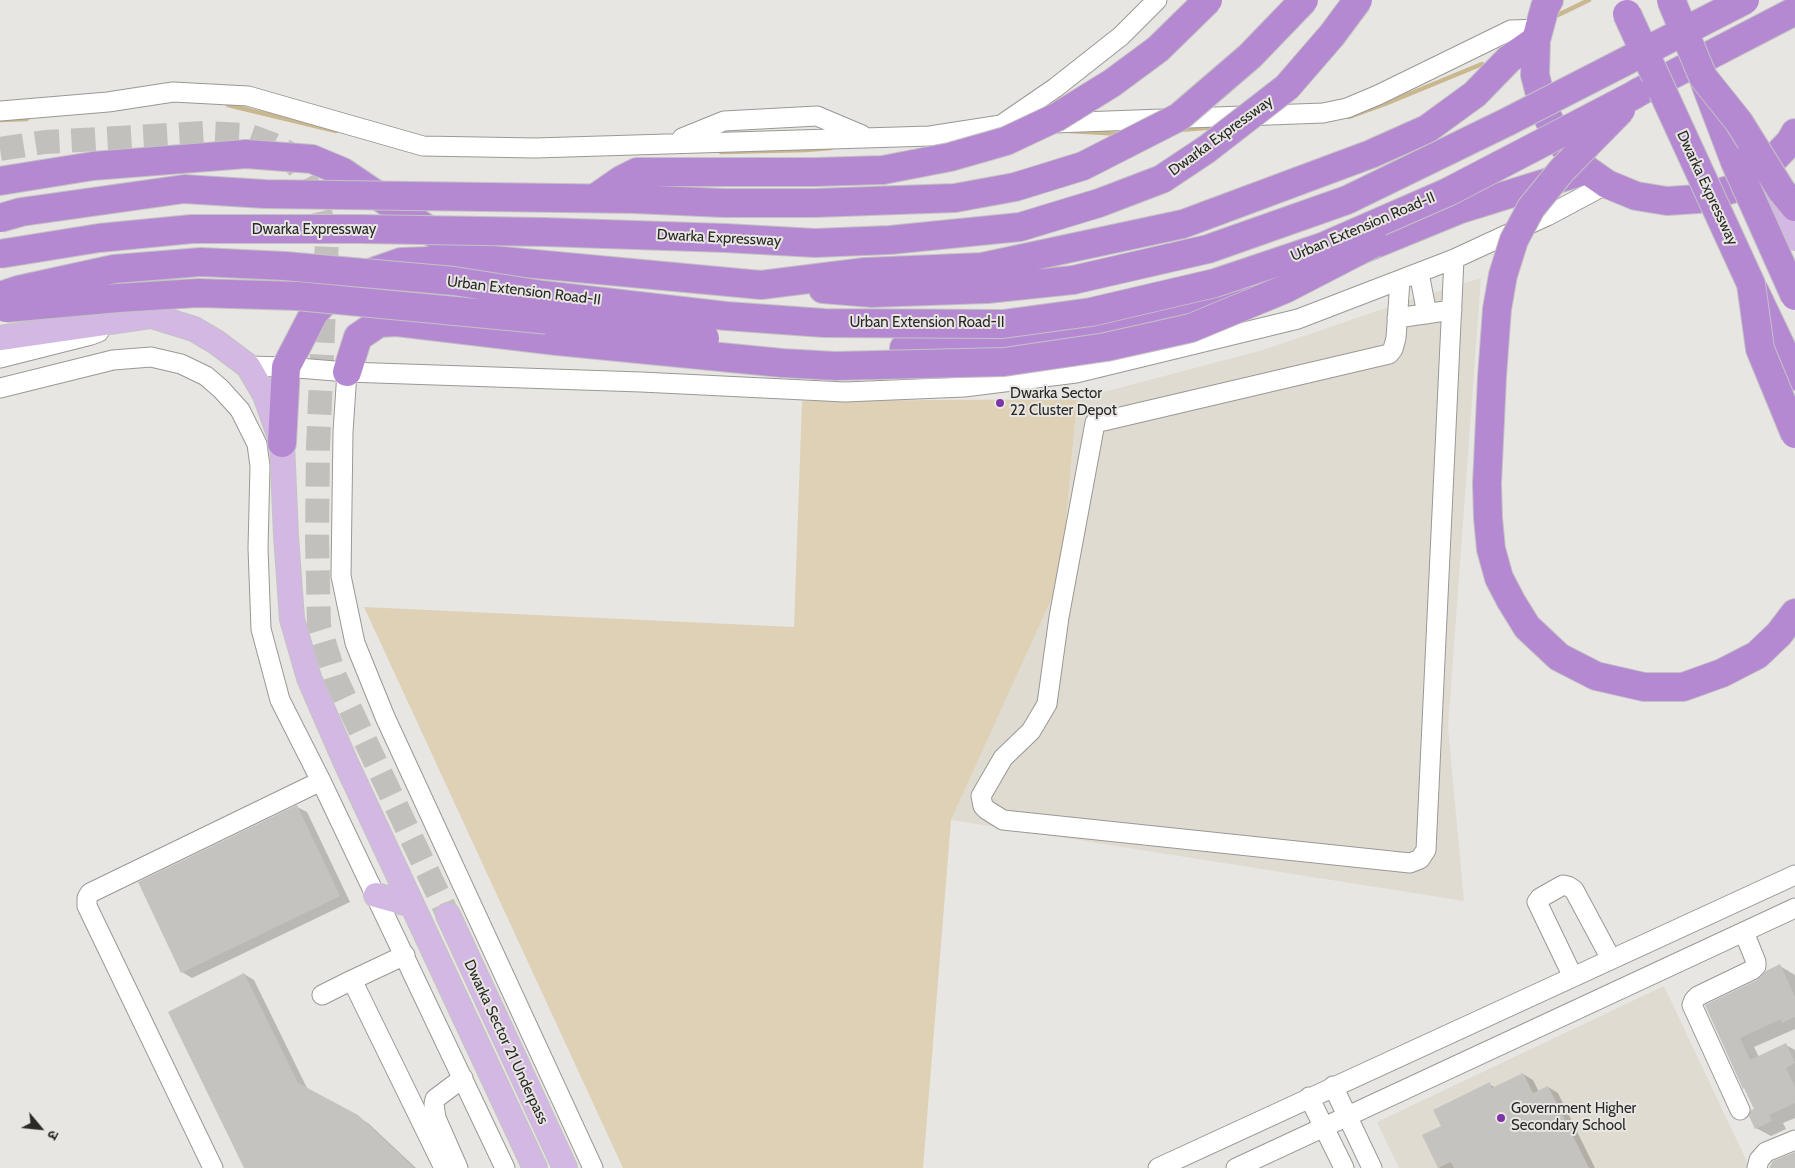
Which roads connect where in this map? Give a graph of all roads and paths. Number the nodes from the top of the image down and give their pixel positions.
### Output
1 (1157, 0) edge
2 (1208, 0) edge
3 (1304, 0) edge
4 (1358, 0) edge
5 (1549, 0) edge
6 (1620, 0) edge
7 (1671, 0) edge
8 (1745, 0) edge
9 (1795, 11) edge
10 (1537, 35) junction
11 (1703, 77) junction
12 (1636, 94) junction
13 (0, 111) edge
14 (1001, 125) junction
15 (1795, 133) edge
16 (1762, 171) junction
17 (1597, 177) junction
18 (0, 181) edge
19 (1448, 192) junction
20 (595, 198) junction
21 (1698, 199) junction
22 (1795, 207) edge
23 (0, 218) edge
24 (1795, 238) edge
25 (0, 254) edge
26 (481, 259) junction
27 (1454, 259) junction
28 (387, 271) junction
29 (1419, 273) junction
30 (1400, 280) junction
31 (1751, 284) junction
32 (761, 285) junction
33 (0, 296) edge
34 (1795, 296) edge
35 (0, 309) edge
36 (1452, 310) junction
37 (390, 313) junction
38 (1427, 314) junction
39 (1397, 318) junction
40 (118, 322) junction
41 (0, 338) edge
42 (0, 358) edge
43 (248, 366) junction
44 (286, 367) junction
45 (346, 372) junction
46 (1795, 376) edge
47 (0, 388) edge
48 (1795, 408) edge
49 (1795, 434) edge
50 (282, 443) junction
51 (1795, 613) edge
52 (321, 780) junction
53 (1795, 875) edge
54 (376, 895) junction
55 (412, 905) junction
56 (1795, 908) edge
57 (448, 915) tunnel mouth
58 (1744, 932) junction
59 (404, 956) junction
60 (1611, 959) junction
61 (1573, 977) junction
62 (352, 980) junction
63 (322, 995) dead end
64 (463, 1078) junction
65 (1333, 1086) junction
66 (1309, 1097) junction
67 (1740, 1110) dead end
68 (1347, 1116) junction
69 (1324, 1127) junction
70 (1795, 1140) edge
71 (212, 1168) edge
72 (444, 1168) edge
73 (458, 1168) edge
74 (505, 1168) edge
75 (535, 1168) edge
76 (565, 1168) edge
77 (593, 1168) edge
78 (1158, 1168) edge
79 (1236, 1168) edge
80 (1344, 1168) edge
81 (1372, 1168) edge
82 (1758, 1168) edge

1 - 14 street
2 - 20 highway, bridge
3 - 20 highway, bridge
4 - 25 highway, Dwarka Expressway, bridge
5 - 10 highway
6 - 31 highway, Dwarka Expressway, bridge
7 - 11 highway, bridge
8 - 32 highway, Urban Extension Road-II, bridge
9 - 12 highway, Urban Extension Road-II, bridge
10 - 14 street
10 - 17 highway
10 - 32 highway
11 - 22 highway, bridge
11 - 34 highway, bridge
12 - 19 highway, Urban Extension Road-II, bridge
12 - 51 highway, bridge
13 - 14 street
15 - 16 highway
16 - 21 highway
16 - 24 main road
17 - 21 highway
17 - 27 street
17 - 37 highway, bridge
18 - 26 highway
19 - 28 highway, Urban Extension Road-II, bridge
19 - 37 highway, bridge
20 - 23 highway, bridge
21 - 48 main road
26 - 28 highway
26 - 32 highway
27 - 29 street
27 - 36 street
28 - 33 highway, Urban Extension Road-II, bridge
28 - 37 highway
28 - 44 highway
29 - 30 street
29 - 38 street
30 - 39 street
30 - 45 street
31 - 46 highway, Dwarka Expressway
31 - 49 highway, bridge
35 - 37 highway, bridge
36 - 38 street
36 - 39 street
37 - 45 highway
38 - 39 street
40 - 41 main road
40 - 42 street
40 - 43 main road
43 - 44 street
43 - 50 main road
44 - 45 street
44 - 50 highway
45 - 77 street
47 - 52 street
50 - 55 main road
52 - 54 street
52 - 71 street
53 - 60 street
54 - 55 main road
54 - 59 street
55 - 75 main road
56 - 58 street
57 - 76 main road, Dwarka Sector 21 Underpass
58 - 67 street
58 - 68 street
59 - 62 street
59 - 64 street
60 - 61 street
60 - 61 street
61 - 65 street
62 - 63 street
62 - 72 street
64 - 73 street
64 - 74 street
65 - 66 street
65 - 68 street
66 - 69 street
66 - 78 street
68 - 69 street
68 - 81 street
69 - 79 street
69 - 80 street
70 - 82 street

